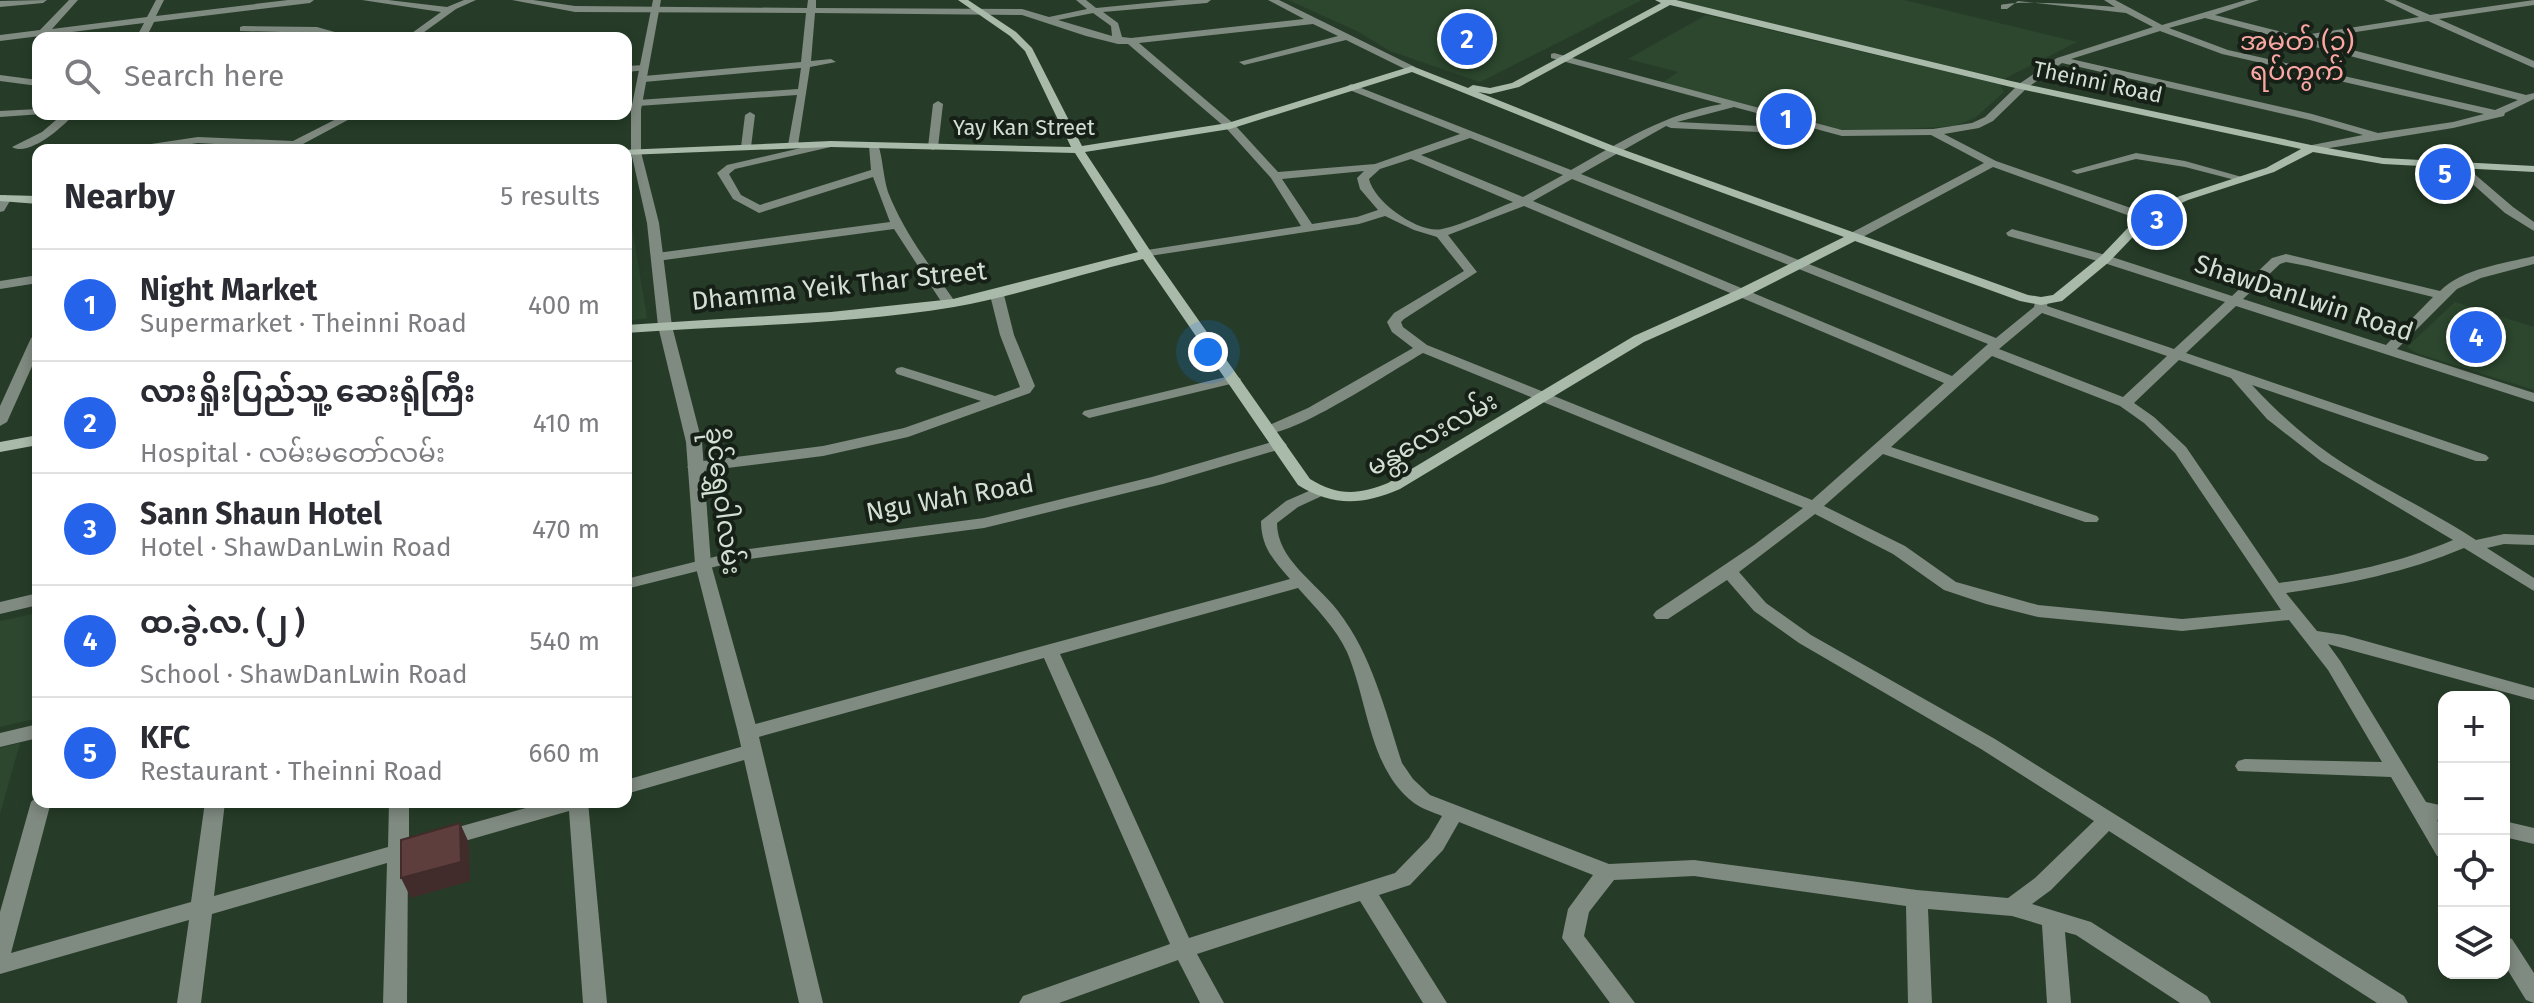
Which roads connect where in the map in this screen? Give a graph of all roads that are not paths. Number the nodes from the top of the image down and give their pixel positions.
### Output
1 (43, 0) edge
2 (74, 0) edge
3 (160, 0) edge
4 (310, 0) edge
5 (366, 0) edge
6 (472, 0) edge
7 (516, 0) edge
8 (1080, 0) edge
9 (1207, 0) edge
10 (1272, 0) edge
11 (2014, 0) edge
12 (2022, 0) edge
13 (2108, 0) edge
14 (2255, 0) edge
15 (2388, 0) edge
16 (1664, 1) edge
17 (2534, 2) edge
18 (0, 4) edge
19 (655, 5) edge
20 (811, 5) edge
21 (968, 5) edge
22 (249, 7) junction
23 (2004, 7) dead end
24 (448, 10) junction
25 (1097, 11) junction
26 (2129, 12) junction
27 (2205, 15) junction
28 (2426, 17) junction
29 (1051, 19) junction
30 (151, 20) junction
31 (1314, 21) junction
32 (2159, 28) junction
33 (243, 29) junction
34 (44, 32) edge
35 (58, 32) edge
36 (144, 32) edge
37 (240, 32) edge
38 (326, 32) edge
39 (418, 32) edge
40 (32, 35) edge
41 (1347, 37) junction
42 (0, 38) edge
43 (2295, 39) junction
44 (1118, 41) junction
45 (1131, 41) junction
46 (1554, 56) junction
47 (1566, 59) junction
48 (2060, 60) junction
49 (831, 62) dead end
50 (1244, 62) dead end
51 (803, 63) junction
52 (2534, 65) edge
53 (1412, 69) junction
54 (632, 71) edge
55 (645, 74) junction
56 (0, 78) edge
57 (32, 82) edge
58 (2023, 86) junction
59 (1351, 87) junction
60 (803, 92) junction
61 (1491, 97) junction
62 (2531, 97) edge
63 (938, 104) dead end
64 (1738, 105) junction
65 (634, 108) edge
66 (32, 112) edge
67 (0, 114) edge
68 (2500, 114) junction
69 (750, 115) dead end
70 (63, 120) edge
71 (342, 120) edge
72 (1661, 124) junction
73 (1230, 126) junction
74 (1933, 132) junction
75 (1842, 133) junction
76 (1471, 134) junction
77 (2381, 137) junction
78 (171, 144) edge
79 (295, 144) joint
80 (632, 144) edge
81 (831, 144) junction
82 (793, 145) junction
83 (874, 146) junction
84 (17, 147) junction
85 (746, 147) junction
86 (933, 147) junction
87 (0, 148) edge
88 (2311, 148) junction
89 (32, 149) edge
90 (1612, 149) junction
91 (1078, 150) junction
92 (632, 152) edge
93 (632, 155) edge
94 (1412, 155) junction
95 (1992, 163) junction
96 (1376, 167) junction
97 (2461, 168) junction
98 (2534, 169) edge
99 (2077, 171) dead end
100 (874, 173) junction
101 (1569, 174) junction
102 (1275, 176) junction
103 (2243, 179) junction
104 (32, 200) edge
105 (2, 202) edge
106 (1523, 202) junction
107 (1385, 212) junction
108 (2144, 217) junction
109 (898, 225) junction
110 (2534, 227) edge
111 (1309, 228) junction
112 (2012, 233) dead end
113 (1441, 234) junction
114 (1853, 237) junction
115 (1147, 254) junction
116 (657, 257) junction
117 (2105, 259) junction
118 (2534, 260) edge
119 (1799, 264) junction
120 (32, 280) edge
121 (0, 285) edge
122 (1742, 293) junction
123 (997, 295) junction
124 (2443, 296) junction
125 (2235, 301) junction
126 (949, 303) junction
127 (2040, 305) junction
128 (665, 326) junction
129 (632, 329) edge
130 (1993, 346) junction
131 (1422, 348) junction
132 (2389, 350) junction
133 (32, 351) edge
134 (2174, 357) junction
135 (902, 371) dead end
136 (2237, 377) junction
137 (1234, 379) junction
138 (1955, 382) junction
139 (1545, 396) junction
140 (2534, 398) edge
141 (996, 401) junction
142 (2125, 403) junction
143 (1089, 414) dead end
144 (0, 422) edge
145 (1270, 430) junction
146 (32, 441) edge
147 (1279, 445) junction
148 (0, 447) edge
149 (1880, 448) junction
150 (2481, 458) dead end
151 (695, 467) junction
152 (1318, 492) junction
153 (1814, 507) junction
154 (2091, 519) dead end
155 (2534, 540) edge
156 (2468, 544) junction
157 (703, 564) junction
158 (1729, 571) junction
159 (632, 582) edge
160 (1300, 582) junction
161 (2534, 586) edge
162 (2274, 589) junction
163 (32, 600) edge
164 (0, 608) edge
165 (2294, 614) junction
166 (1662, 615) dead end
167 (2313, 636) junction
168 (1049, 649) junction
169 (2534, 694) edge
170 (32, 732) edge
171 (0, 740) edge
172 (750, 742) junction
173 (2245, 766) dead end
174 (2396, 770) junction
175 (632, 785) edge
176 (39, 808) edge
177 (214, 808) edge
178 (399, 808) edge
179 (555, 808) edge
180 (577, 808) edge
181 (2418, 808) junction
182 (1455, 812) junction
183 (2438, 813) edge
184 (2109, 819) junction
185 (2510, 830) edge
186 (2534, 836) edge
187 (2438, 840) edge
188 (398, 852) junction
189 (1608, 872) junction
190 (1366, 892) junction
191 (1917, 899) junction
192 (204, 907) junction
193 (2012, 907) junction
194 (2053, 920) junction
195 (1183, 949) junction
196 (0, 952) edge
197 (2510, 955) edge
198 (0, 965) edge
199 (2534, 993) edge
200 (189, 1003) edge
201 (395, 1003) edge
202 (595, 1003) edge
203 (811, 1003) edge
204 (1031, 1003) edge
205 (1212, 1003) edge
206 (1435, 1003) edge
207 (1623, 1003) edge
208 (1920, 1003) edge
209 (2059, 1003) edge
210 (2199, 1003) edge
211 (2396, 1003) edge

1 - 18 street
2 - 34 street
3 - 30 street
4 - 22 street
5 - 24 street
6 - 24 street
7 - 19 street
8 - 25 street
9 - 25 street
10 - 31 street
11 - 23 street
12 - 26 street
13 - 26 street
14 - 27 street
15 - 28 street
16 - 46 main road
16 - 47 main road
16 - 58 main road, Theinni Road
17 - 28 street
19 - 20 street
19 - 55 street, ခိုင်ရွှေဝါလမ်း
20 - 21 street
20 - 51 street
21 - 29 street
21 - 91 main road
22 - 30 street
22 - 33 street
24 - 39 street
25 - 29 street
25 - 44 street
26 - 32 street
27 - 32 street
27 - 43 street
28 - 43 street
28 - 52 street
29 - 44 street
30 - 35 street
30 - 36 street
31 - 41 street
31 - 45 street
32 - 48 street
32 - 68 street
33 - 37 street
33 - 38 street
40 - 42 street
41 - 50 street
41 - 53 street
43 - 62 street
44 - 45 street
45 - 73 street
46 - 47 street
46 - 61 main road
47 - 61 main road
47 - 64 street
48 - 58 street
48 - 77 street
49 - 51 street
51 - 55 street
51 - 60 street
53 - 59 main road, Yay Kan Street
53 - 61 main road
54 - 55 street
55 - 65 street, ခိုင်ရွှေဝါလမ်း
56 - 57 street
58 - 74 street
58 - 88 main road, Theinni Road
59 - 73 main road, Yay Kan Street
59 - 76 street
60 - 65 street
60 - 82 street
61 - 90 main road
62 - 68 street
63 - 86 street
64 - 72 street
64 - 75 street
65 - 80 street, ခိုင်ရွှေဝါလမ်း
66 - 67 street
68 - 77 street
69 - 85 street
70 - 84 street
71 - 79 street
72 - 75 street
72 - 90 street
73 - 91 main road, Yay Kan Street
73 - 102 street
74 - 75 street
74 - 95 street
76 - 94 street
76 - 101 street
77 - 88 street
78 - 79 street
81 - 82 main road, Yay Kan Street
81 - 83 main road, Yay Kan Street
81 - 100 street
82 - 85 main road, Yay Kan Street
83 - 86 main road, Yay Kan Street
83 - 100 street
84 - 87 street
84 - 89 street
85 - 92 main road, Yay Kan Street
86 - 91 main road, Yay Kan Street
88 - 97 main road, Theinni Road
88 - 103 main road
90 - 101 street
90 - 114 main road
91 - 115 main road
93 - 116 street, ခိုင်ရွှေဝါလမ်း
94 - 96 street
94 - 106 street
95 - 108 street
95 - 114 street
96 - 102 street
96 - 107 street
97 - 98 main road, Theinni Road
97 - 110 street
99 - 103 street
100 - 109 street
101 - 106 street
101 - 119 street
102 - 111 street
103 - 108 main road
104 - 105 main road
106 - 113 street
106 - 122 street
107 - 111 street
107 - 113 street
108 - 117 main road
109 - 116 street
109 - 126 street
111 - 115 street
112 - 117 street, ShawDanLwin Road
113 - 131 street
114 - 119 main road, မန္တလေးလမ်း
114 - 127 main road
115 - 123 main road, Dhamma Yeik Thar Street
115 - 137 main road
116 - 128 street, ခိုင်ရွှေဝါလမ်း
117 - 125 street, ShawDanLwin Road
117 - 127 main road
118 - 124 street
119 - 122 main road, မန္တလေးလမ်း
119 - 130 street
120 - 121 street
122 - 138 street
122 - 139 main road, မန္တလေးလမ်း
123 - 126 main road, Dhamma Yeik Thar Street
123 - 141 street
124 - 125 street
124 - 132 street
125 - 132 street, ShawDanLwin Road
125 - 134 street
126 - 128 main road, Dhamma Yeik Thar Street
127 - 130 street
127 - 134 street
128 - 129 main road, Dhamma Yeik Thar Street
128 - 151 street, ခိုင်ရွှေဝါလမ်း
130 - 138 street
130 - 142 street
131 - 139 street
131 - 145 street
132 - 140 street, ShawDanLwin Road
133 - 144 street
134 - 136 street
134 - 142 street
135 - 141 street
136 - 150 street
136 - 156 street
137 - 143 street
137 - 145 main road
138 - 149 street
139 - 152 main road, မန္တလေးလမ်း
139 - 153 street
141 - 151 street
142 - 162 street
145 - 147 main road
146 - 148 main road
147 - 152 main road
147 - 157 street, Ngu Wah Road
149 - 153 street
149 - 154 street
151 - 157 street, ခိုင်ရွှေဝါလမ်း
152 - 160 street
153 - 158 street
153 - 165 street
155 - 156 street
156 - 161 street
156 - 162 street
157 - 159 street, Ngu Wah Road
157 - 172 street, ခိုင်ရွှေဝါလမ်း
158 - 166 street
158 - 184 street
160 - 168 street
160 - 182 street
162 - 165 street
163 - 164 street
165 - 167 street
167 - 169 street
167 - 174 street
168 - 172 street
168 - 195 street
170 - 171 street
172 - 175 street
172 - 203 street, ခိုင်ရွှေဝါလမ်း
173 - 174 street
174 - 181 street
176 - 196 street
177 - 192 street
178 - 188 street
179 - 188 street
180 - 202 street
181 - 183 street
181 - 187 street
182 - 189 street
182 - 190 street
184 - 193 street
184 - 211 street
185 - 186 street
188 - 192 street
188 - 201 street
189 - 191 street
189 - 207 street
190 - 195 street
190 - 206 street
191 - 193 street
191 - 208 street
192 - 198 street
192 - 200 street
193 - 194 street
194 - 209 street
194 - 210 street
195 - 204 street
195 - 205 street
197 - 199 street

